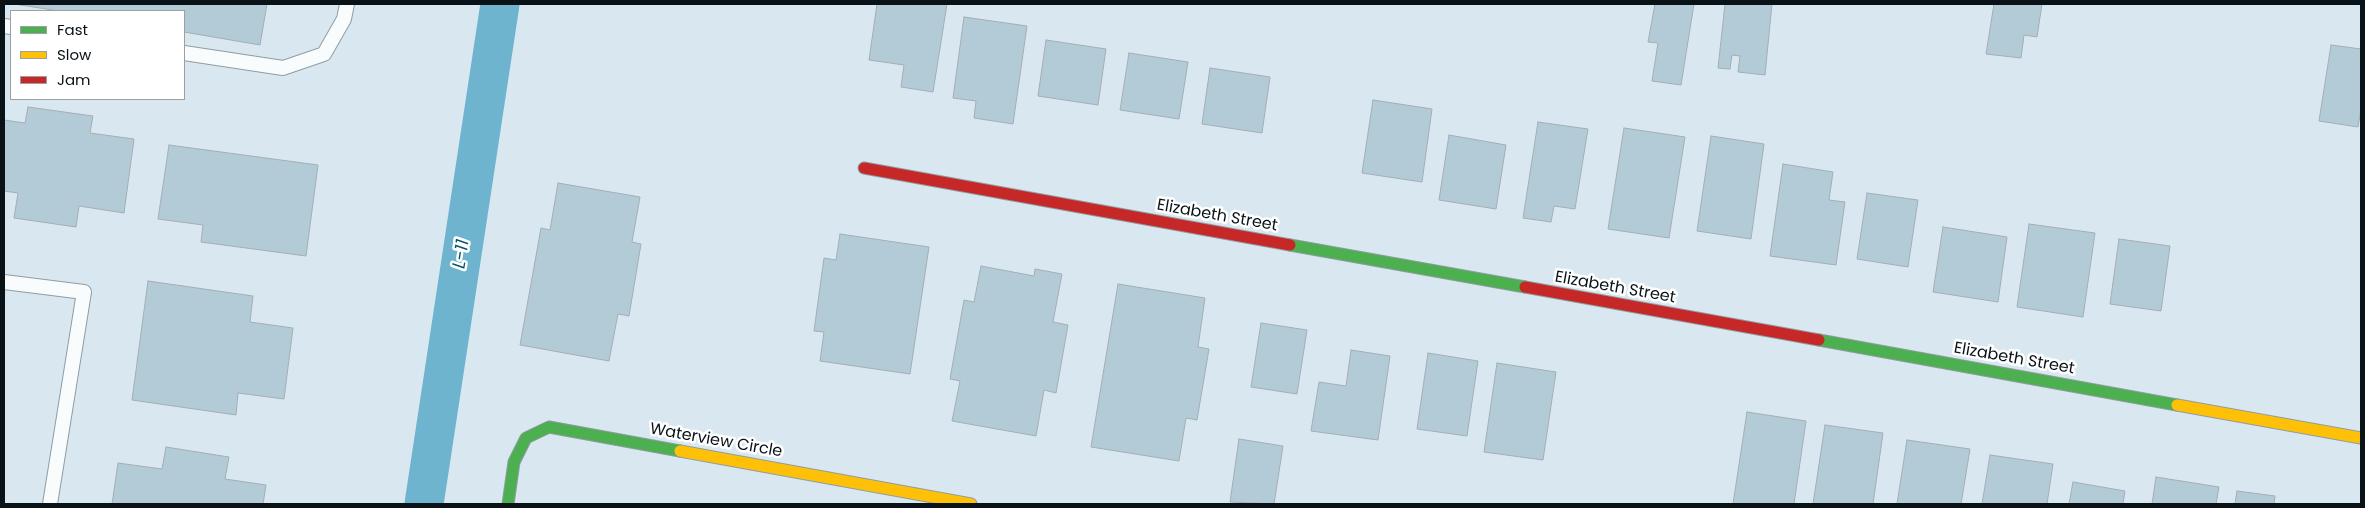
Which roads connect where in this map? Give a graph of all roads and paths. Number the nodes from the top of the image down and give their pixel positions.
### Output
1 (347, 4) edge
2 (185, 53) edge
3 (864, 168) dead end
4 (4, 282) edge
5 (2361, 438) edge
6 (50, 504) edge
7 (508, 504) edge
8 (971, 504) edge

1 - 2 lane
3 - 5 street, Elizabeth Street
4 - 6 lane
7 - 8 street, Waterview Circle

